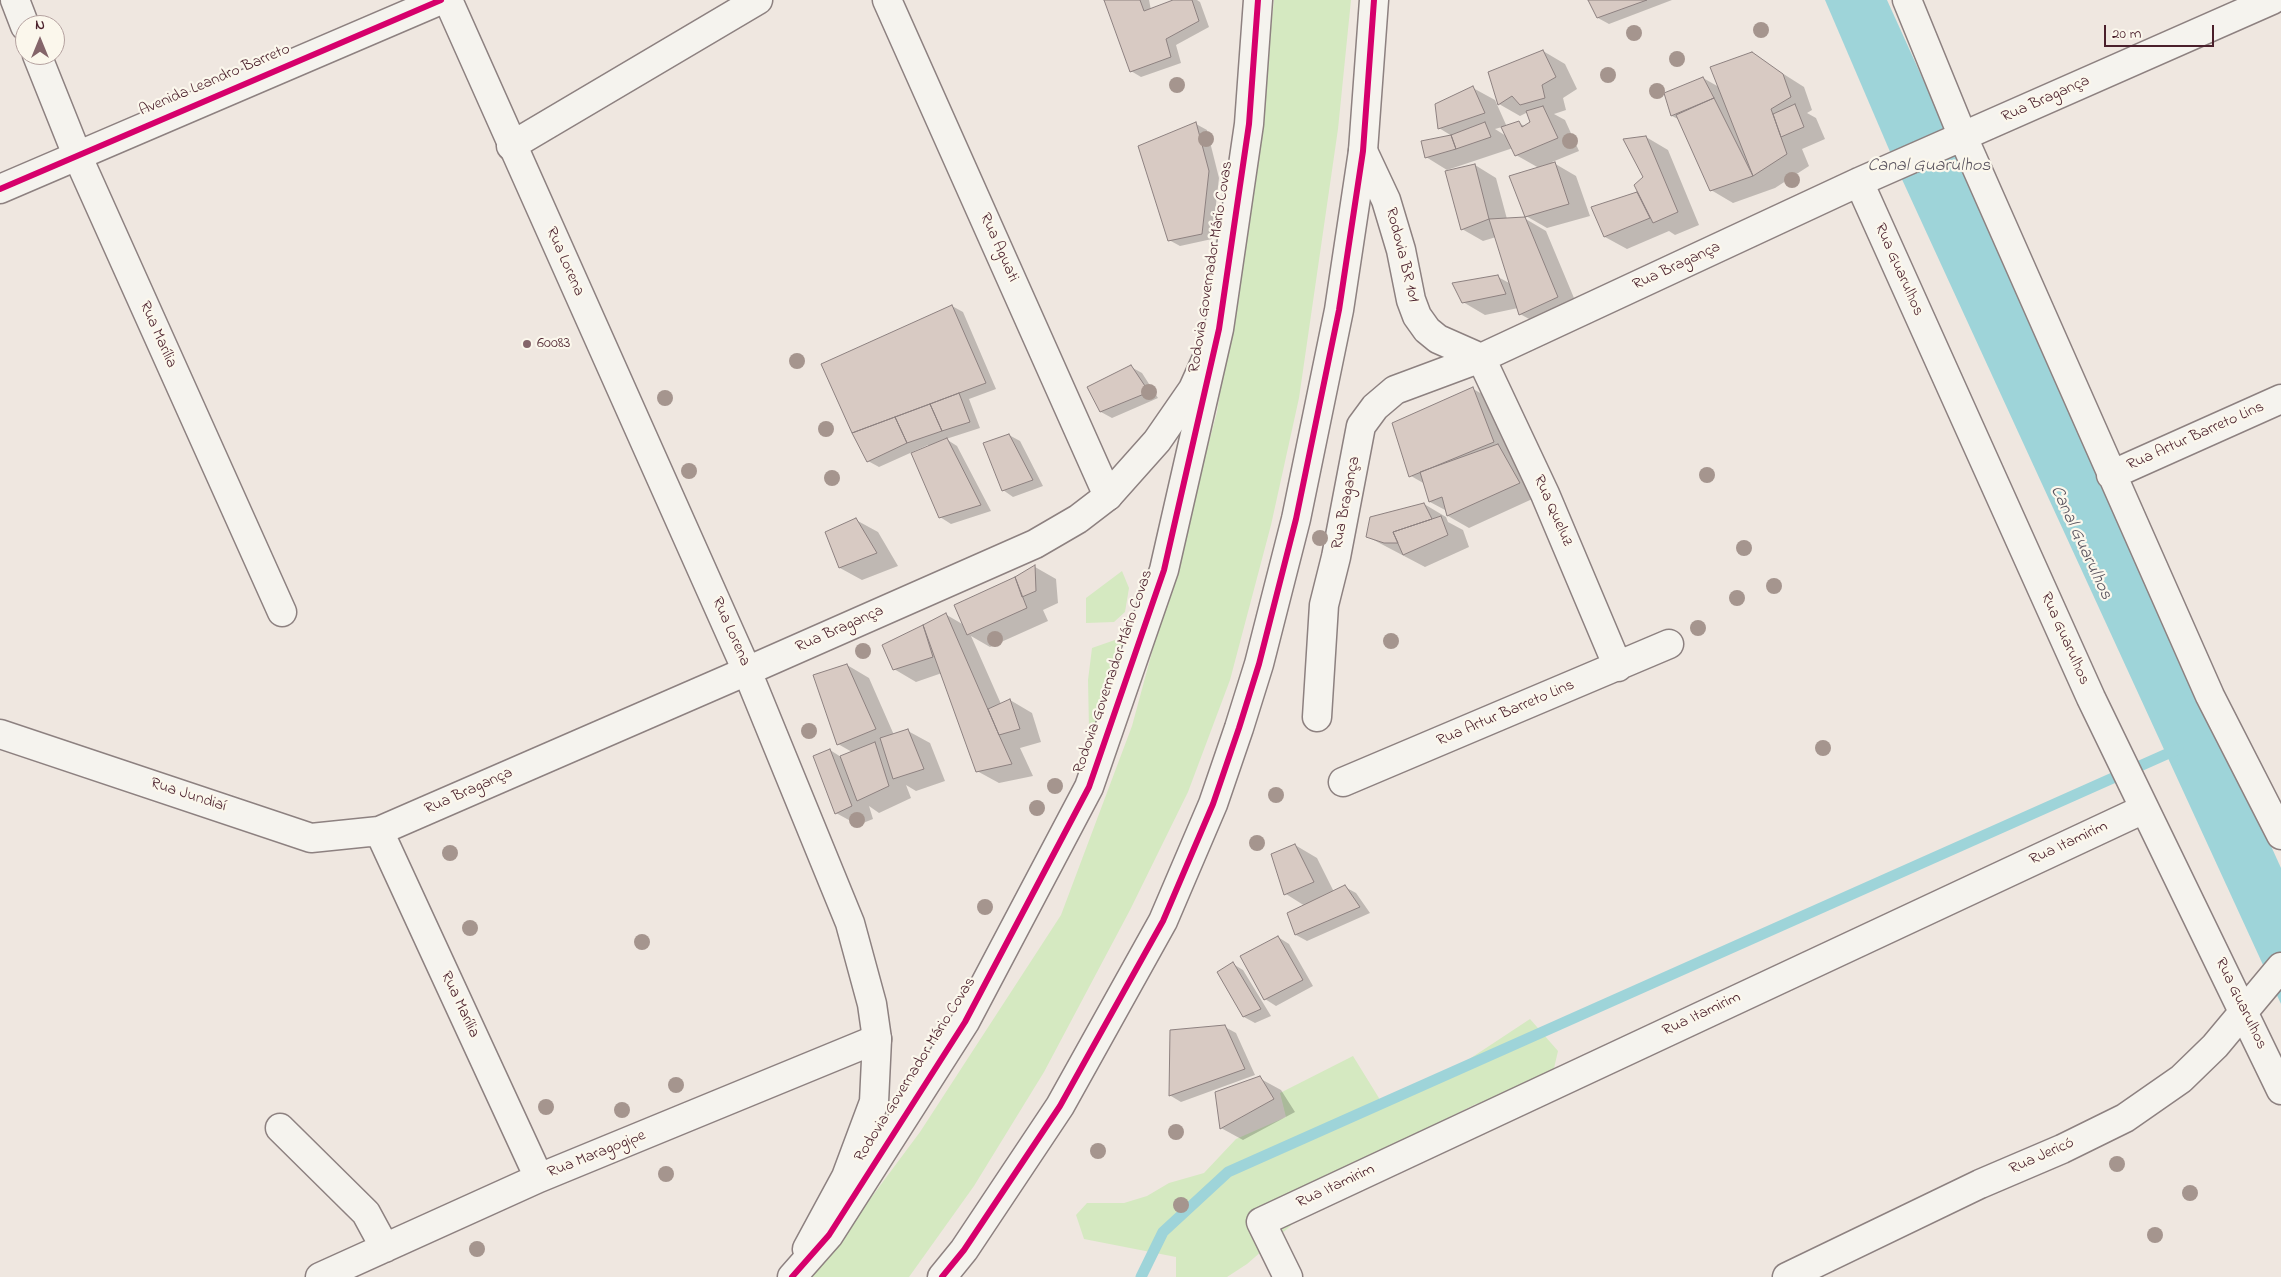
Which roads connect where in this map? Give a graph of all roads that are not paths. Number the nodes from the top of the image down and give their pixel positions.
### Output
1 (15, 0) edge
2 (441, 0) edge
3 (448, 0) edge
4 (758, 0) edge
5 (887, 0) edge
6 (1258, 0) edge
7 (1374, 0) edge
8 (1907, 0) edge
9 (2272, 0) edge
10 (21, 15) edge
11 (41, 65) edge
12 (1959, 138) junction
13 (512, 146) junction
14 (1362, 151) junction
15 (77, 155) junction
16 (1859, 182) junction
17 (0, 189) edge
18 (1219, 329) junction
19 (1481, 358) junction
20 (2281, 399) edge
21 (2111, 475) junction
22 (1108, 496) junction
23 (282, 612) dead end
24 (1669, 644) dead end
25 (1618, 667) junction
26 (747, 671) junction
27 (1317, 717) dead end
28 (0, 734) edge
29 (1343, 782) dead end
30 (2144, 809) junction
31 (378, 831) junction
32 (2281, 835) edge
33 (2281, 967) edge
34 (2244, 1011) junction
35 (877, 1040) junction
36 (2281, 1090) edge
37 (280, 1128) dead end
38 (540, 1178) junction
39 (385, 1248) junction
40 (320, 1277) edge
41 (792, 1277) edge
42 (942, 1277) edge
43 (1288, 1277) edge
44 (1787, 1277) edge

1 - 10 main road
2 - 15 main road, Avenida Leandro Barreto
3 - 13 main road, Rua Lorena
4 - 13 main road
5 - 22 main road, Rua Aguati
6 - 18 main road, Rodovia Governador Mário Covas
7 - 14 main road
8 - 12 main road
9 - 12 main road, Rua Bragança
11 - 15 main road, Rua Marília
12 - 16 main road, Rua Bragança
12 - 21 main road
13 - 26 main road, Rua Lorena
14 - 19 main road, Rodovia BR 101
14 - 42 main road
15 - 17 main road, Avenida Leandro Barreto
15 - 23 main road, Rua Marília
16 - 19 main road, Rua Bragança
16 - 30 main road, Rua Guarulhos
18 - 22 main road, Rua Bragança
18 - 41 main road, Rodovia Governador Mário Covas
19 - 25 main road, Rua Queluz
19 - 27 main road, Rua Bragança
20 - 21 main road, Rua Artur Barreto Lins
21 - 32 main road
22 - 26 main road, Rua Bragança
24 - 25 main road, Rua Artur Barreto Lins
25 - 29 main road, Rua Artur Barreto Lins
26 - 31 main road, Rua Bragança
26 - 35 main road, Rua Lorena
28 - 31 main road, Rua Jundiaí
30 - 34 main road, Rua Guarulhos
30 - 43 main road, Rua Itamirim
31 - 38 main road, Rua Marília
33 - 34 main road, Rua Jericó
34 - 36 main road, Rua Guarulhos
34 - 44 main road, Rua Jericó
35 - 38 main road, Rua Maragogipe
35 - 41 main road, Rua Lorena
37 - 39 main road
38 - 39 main road, Rua Maragogipe
39 - 40 main road, Rua Maragogipe

